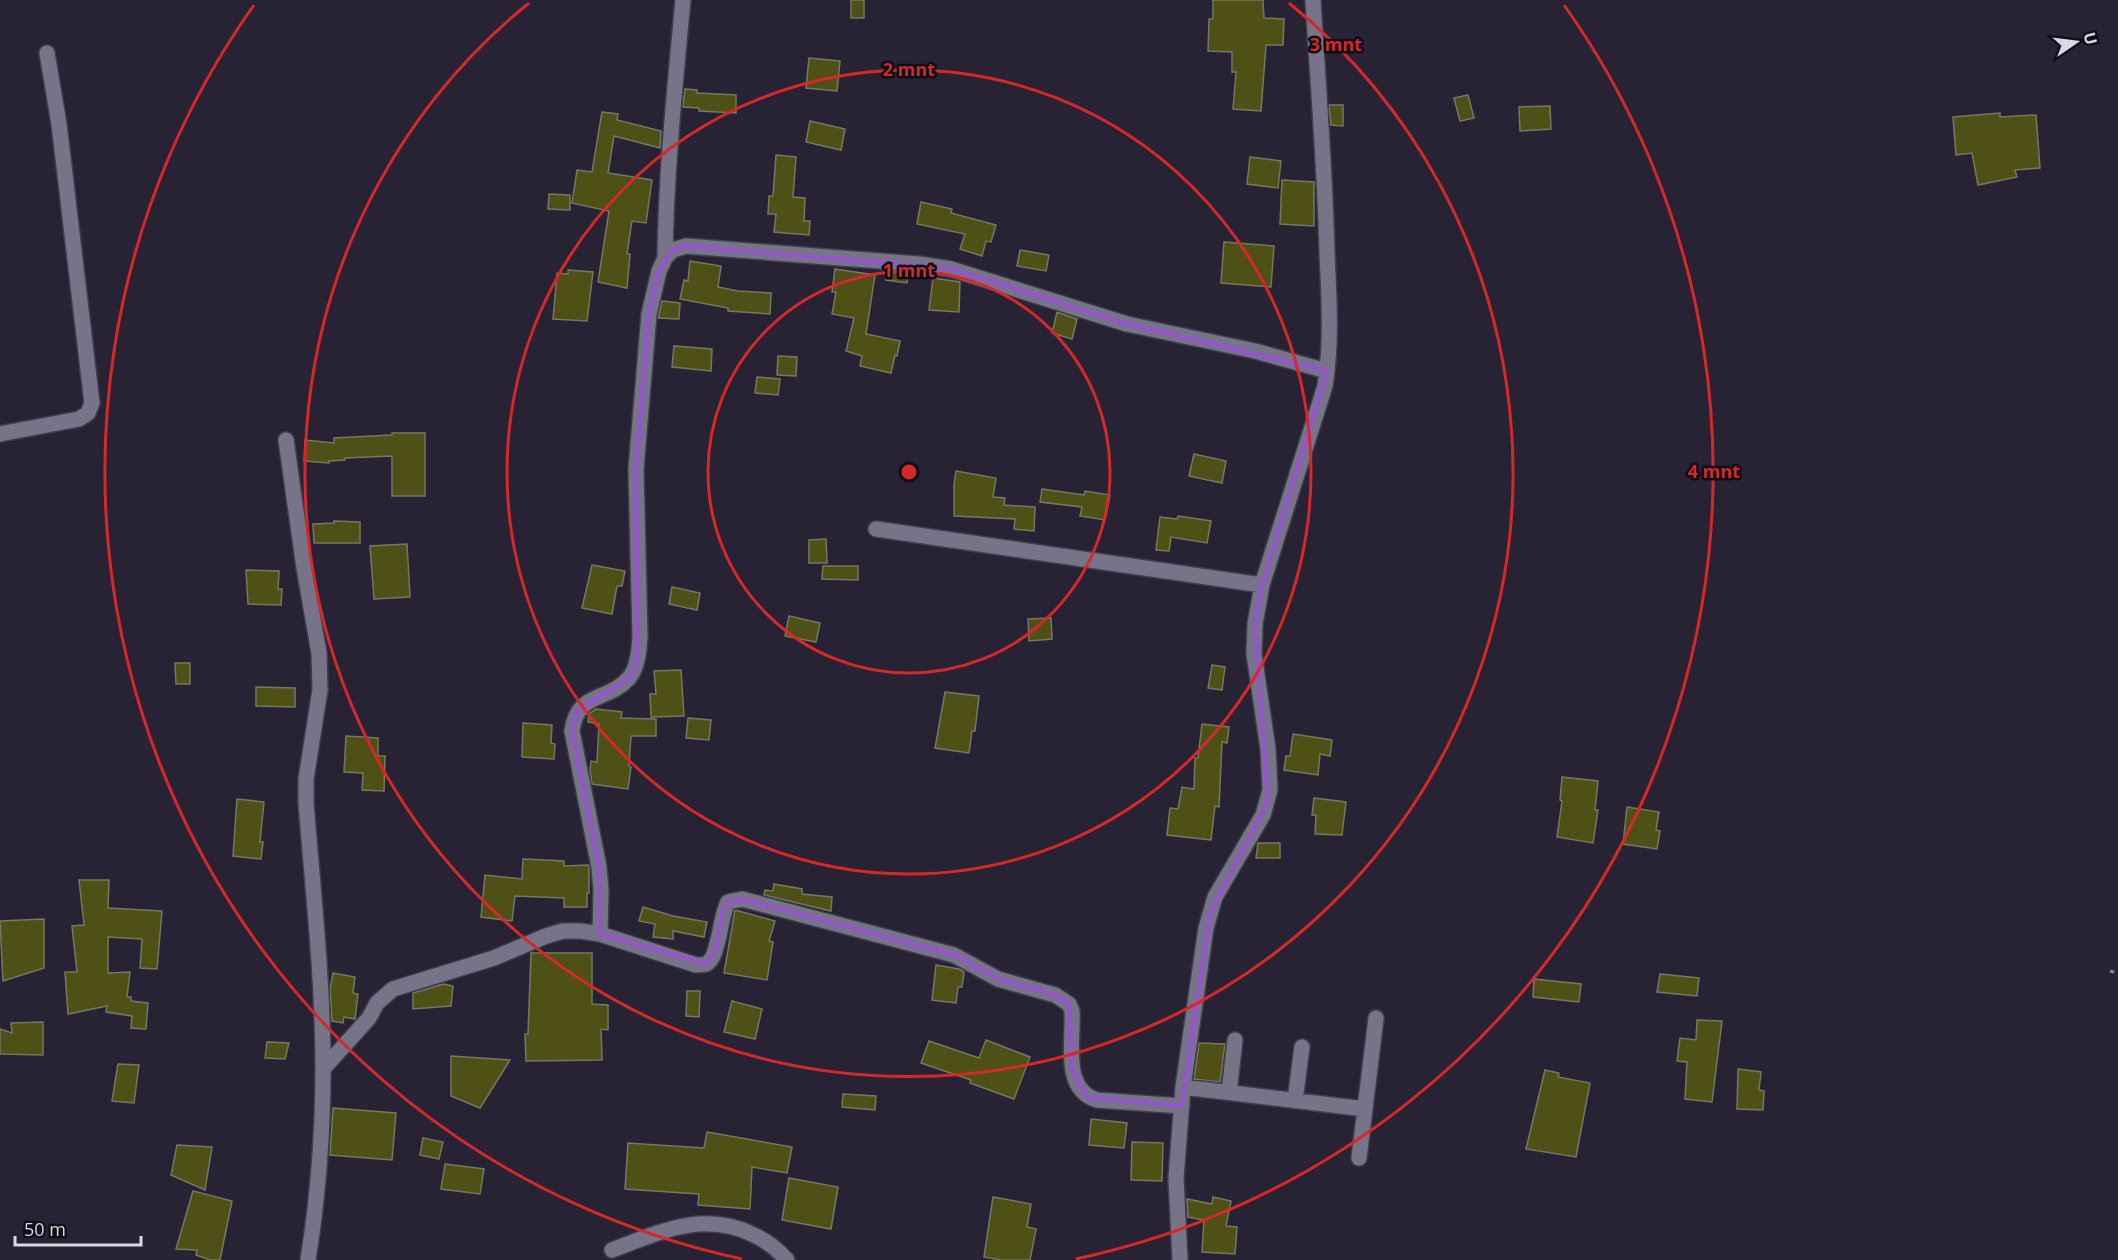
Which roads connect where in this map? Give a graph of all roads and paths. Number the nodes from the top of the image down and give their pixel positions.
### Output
1 (683, 0) edge
2 (1313, 0) edge
3 (47, 53) dead end
4 (665, 258) junction
5 (1327, 371) junction
6 (0, 434) edge
7 (286, 440) dead end
8 (876, 529) dead end
9 (1262, 585) junction
10 (600, 934) junction
11 (2110, 971) dead end
12 (2118, 973) edge
13 (1376, 1018) dead end
14 (1235, 1040) dead end
15 (1302, 1047) dead end
16 (323, 1069) junction
17 (1183, 1087) junction
18 (1229, 1092) junction
19 (1295, 1100) junction
20 (1182, 1106) junction
21 (1365, 1109) junction
22 (1359, 1158) dead end
23 (612, 1250) dead end
24 (308, 1260) edge
25 (787, 1260) edge
26 (1180, 1260) edge

1 - 4 street
2 - 5 street
3 - 6 street
4 - 5 street
4 - 10 street
5 - 9 street
7 - 16 street
8 - 9 street
9 - 17 street
10 - 16 street
10 - 20 street
11 - 12 path
13 - 21 street
14 - 18 street
15 - 19 street
16 - 24 street
17 - 18 street
17 - 20 street
18 - 19 street
19 - 21 street
20 - 26 street
21 - 22 street
23 - 25 street

